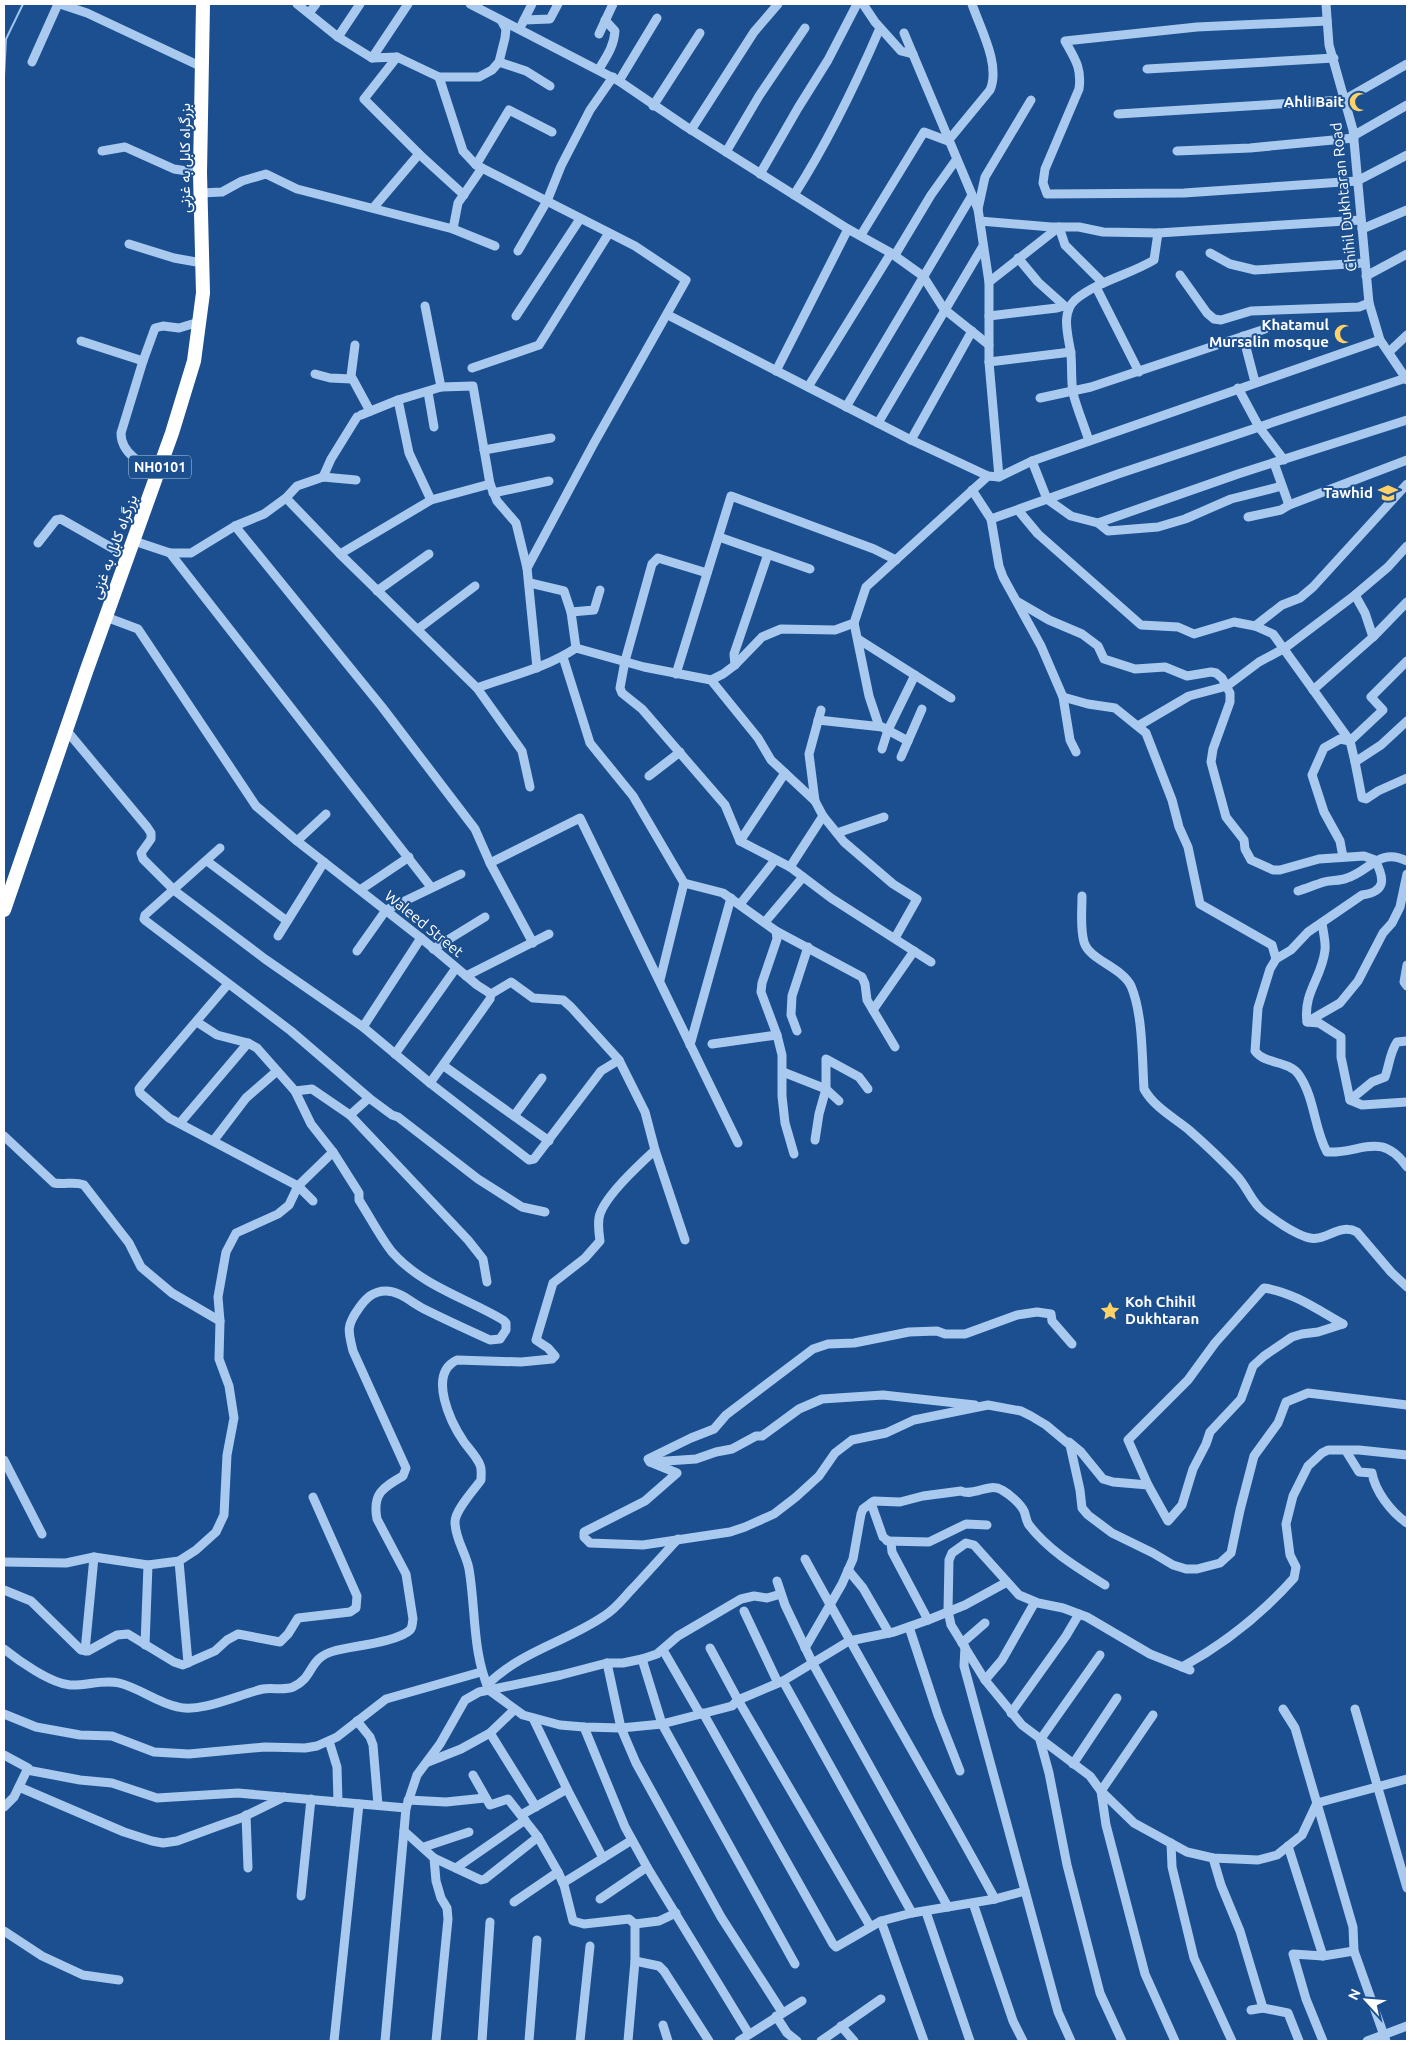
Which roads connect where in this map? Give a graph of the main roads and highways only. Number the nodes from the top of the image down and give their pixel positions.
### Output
1 (203, 4) edge
2 (4, 910) edge

1 - 2 highway, بزرگراه کابل به غزنی / NH0101

